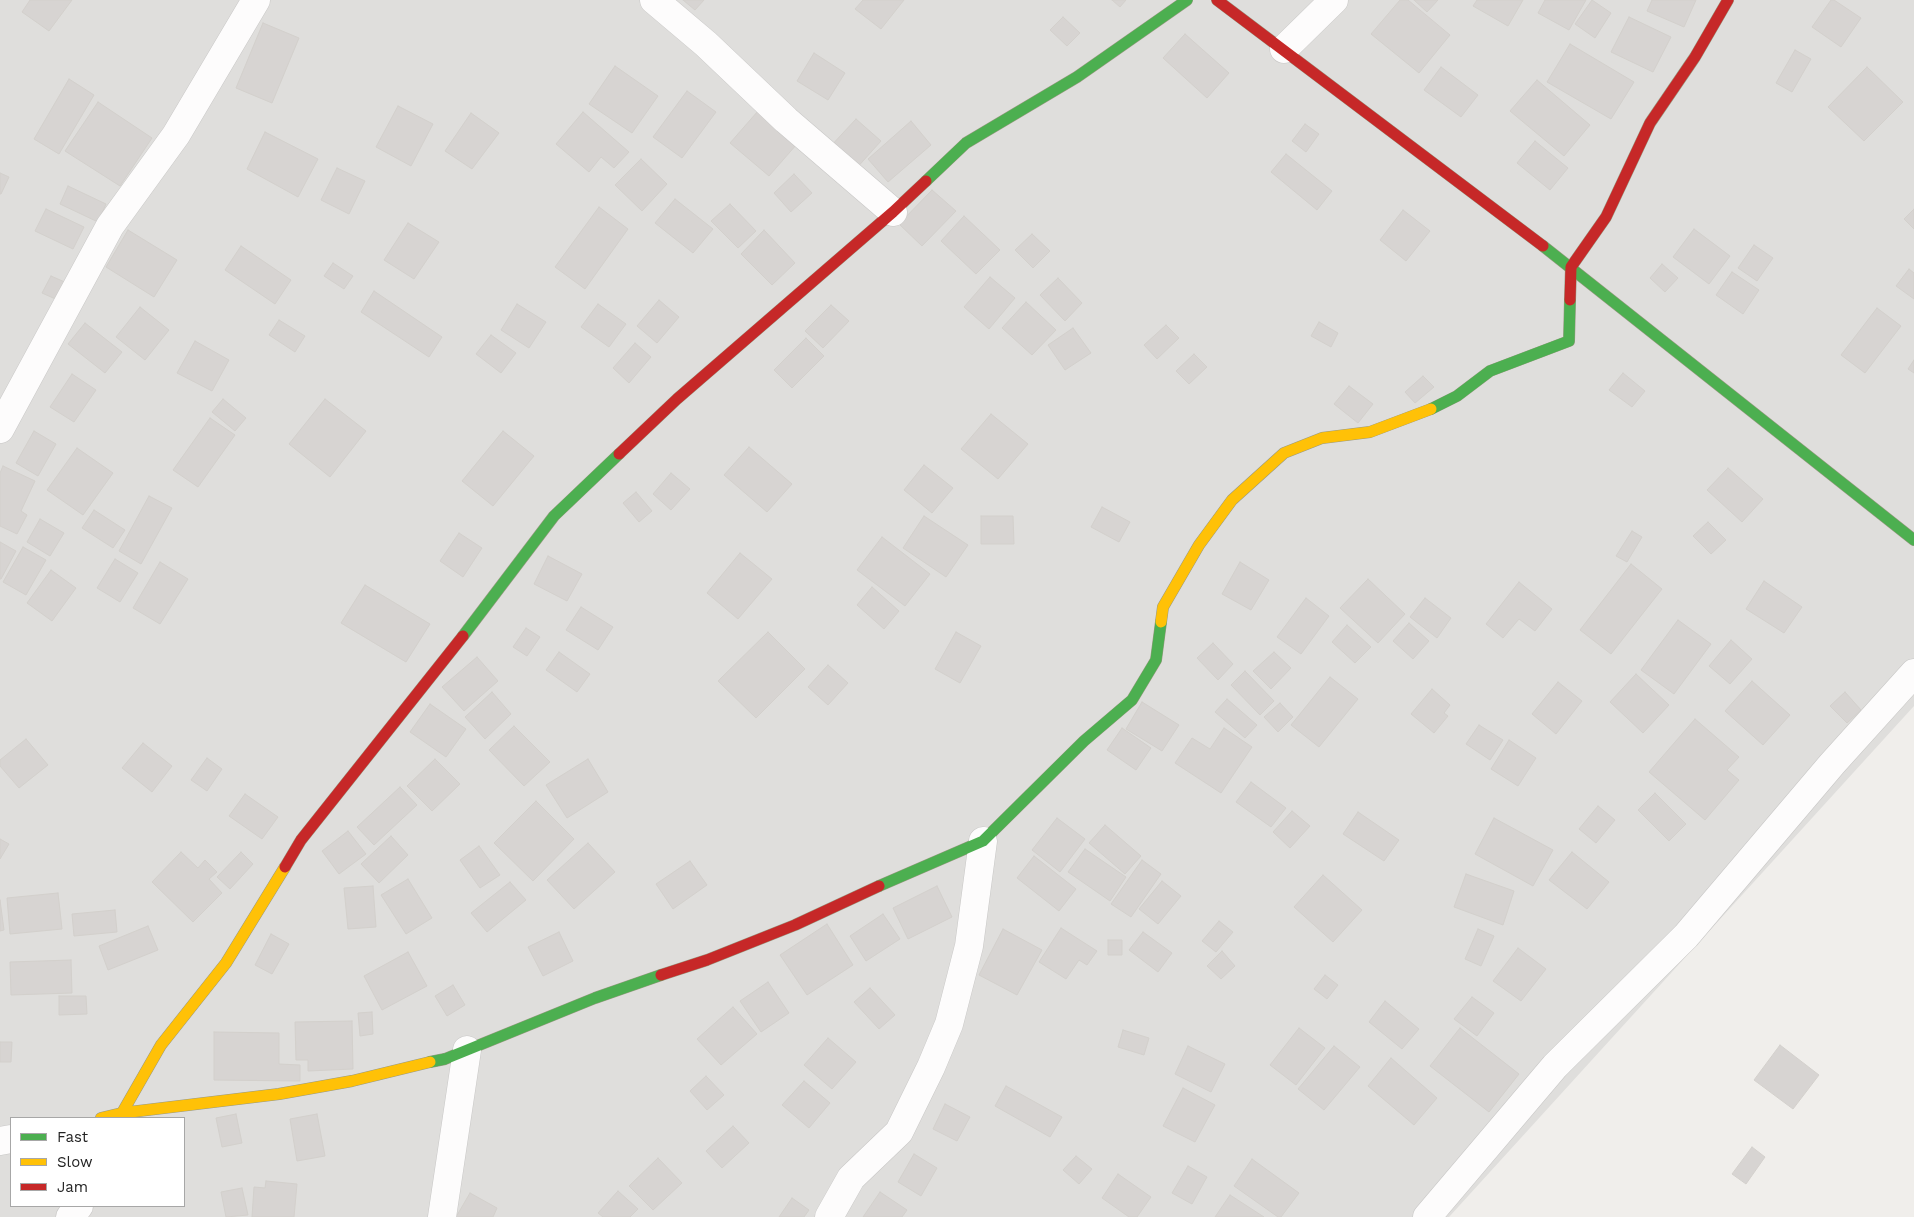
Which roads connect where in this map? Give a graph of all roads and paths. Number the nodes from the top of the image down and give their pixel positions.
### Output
1 (256, 0) edge
2 (654, 0) edge
3 (1187, 0) edge
4 (1217, 0) edge
5 (1334, 0) edge
6 (1728, 0) edge
7 (1284, 49) junction
8 (893, 212) junction
9 (1571, 267) junction
10 (0, 429) edge
11 (1914, 540) edge
12 (1914, 674) edge
13 (983, 841) junction
14 (467, 1050) junction
15 (121, 1116) edge
16 (78, 1207) edge
17 (70, 1217) edge
18 (442, 1217) edge
19 (829, 1217) edge
20 (1427, 1217) edge

1 - 10 street
2 - 8 street
3 - 8 street
4 - 7 street
5 - 7 street
6 - 9 street
7 - 9 street
8 - 15 street
9 - 11 street
9 - 13 street
12 - 20 street
13 - 14 street
13 - 19 street
14 - 15 street
14 - 18 street
16 - 17 street

